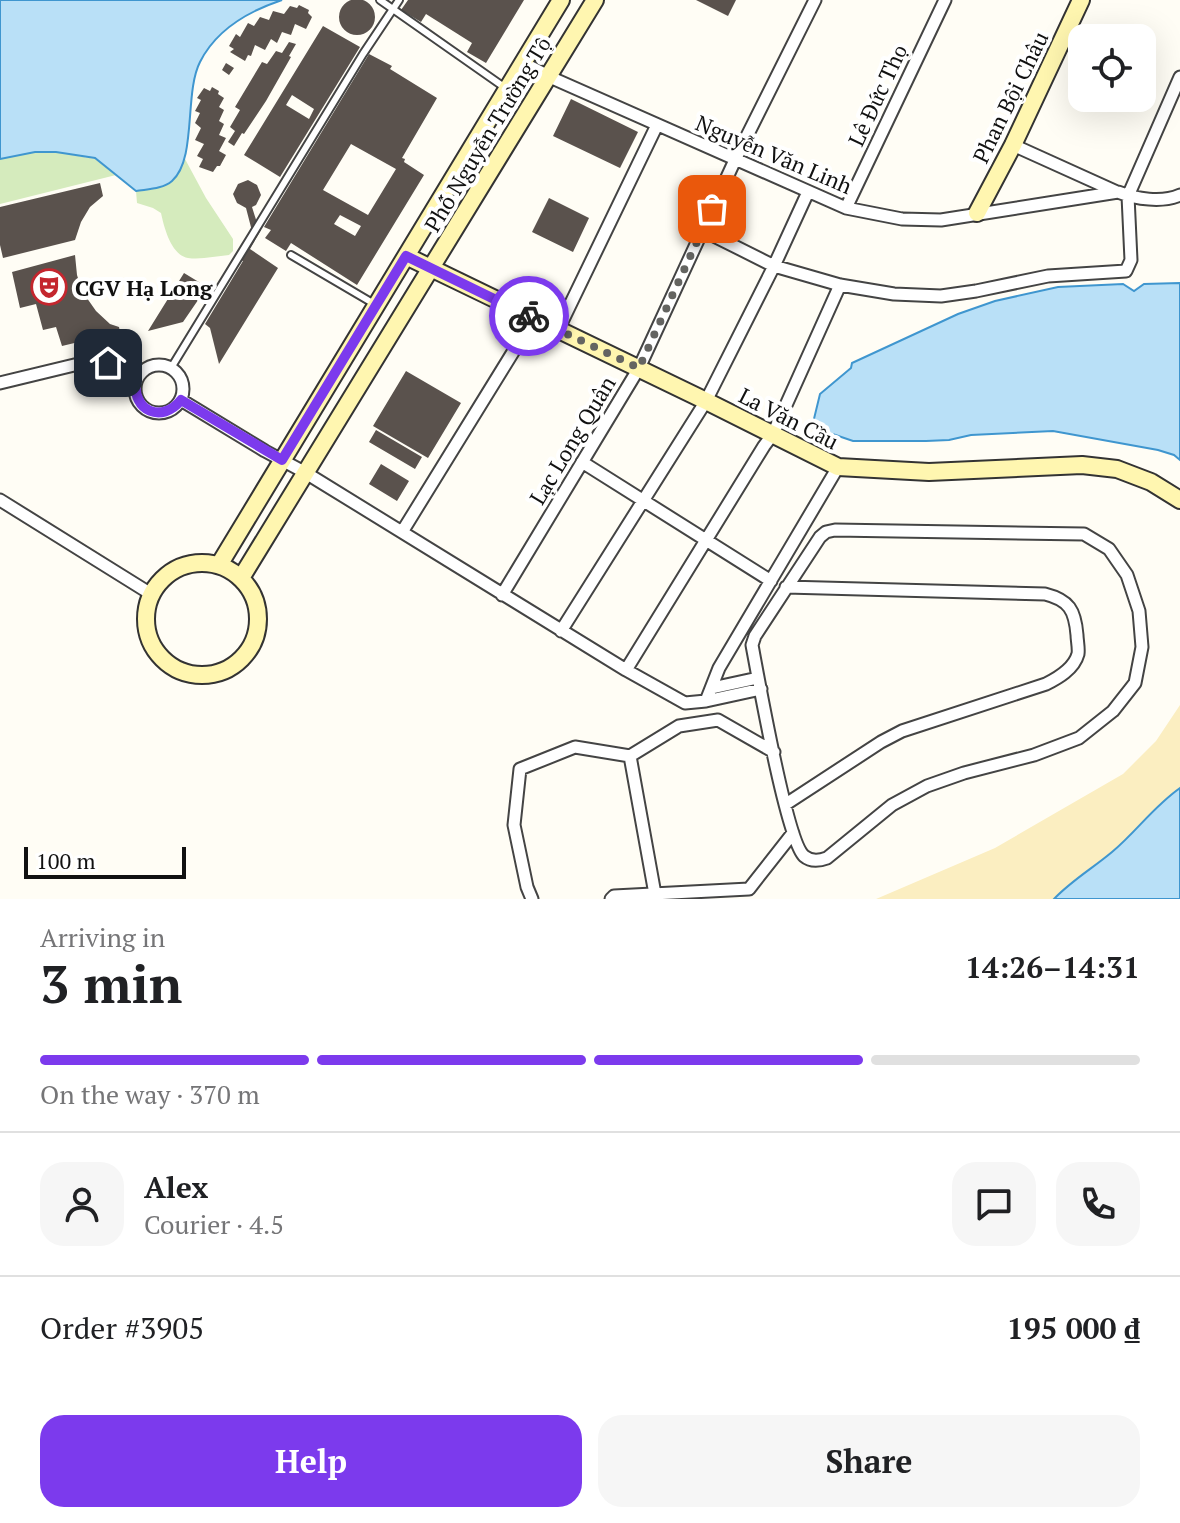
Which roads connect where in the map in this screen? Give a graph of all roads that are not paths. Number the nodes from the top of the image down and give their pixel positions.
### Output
1 (380, 0) edge
2 (399, 0) edge
3 (561, 0) edge
4 (595, 0) edge
5 (815, 0) edge
6 (945, 0) edge
7 (1081, 0) edge
8 (393, 9) junction
9 (523, 63) junction
10 (548, 77) junction
11 (1180, 77) edge
12 (507, 89) junction
13 (657, 125) junction
14 (1013, 145) junction
15 (735, 160) junction
16 (808, 192) junction
17 (1123, 194) junction
18 (1180, 195) edge
19 (846, 208) junction
20 (977, 213) junction
21 (702, 230) junction
22 (291, 255) dead end
23 (406, 256) junction
24 (774, 266) junction
25 (431, 269) junction
26 (840, 285) junction
27 (376, 305) junction
28 (534, 318) junction
29 (558, 330) junction
30 (171, 368) junction
31 (639, 368) junction
32 (136, 381) junction
33 (0, 383) edge
34 (181, 400) junction
35 (706, 401) junction
36 (773, 434) junction
37 (282, 460) junction
38 (582, 462) junction
39 (838, 467) junction
40 (306, 473) junction
41 (0, 500) edge
42 (1180, 500) edge
43 (643, 501) junction
44 (402, 532) junction
45 (706, 540) junction
46 (219, 565) junction
47 (241, 578) junction
48 (771, 581) junction
49 (786, 587) junction
50 (151, 594) junction
51 (502, 595) junction
52 (561, 631) junction
53 (626, 670) junction
54 (759, 683) junction
55 (712, 688) junction
56 (706, 701) junction
57 (774, 752) junction
58 (630, 756) junction
59 (786, 804) junction
60 (793, 833) junction
61 (655, 894) junction
62 (532, 899) edge
63 (611, 899) edge

1 - 8 lane
2 - 8 lane
3 - 9 street, Phố Nguyễn Trường Tộ
4 - 10 street, Phố Nguyễn Trường Tộ
5 - 15 street, Lạc Long Quân
6 - 19 street, Lê Đức Thọ
7 - 14 street, Phan Bội Châu
8 - 12 lane
8 - 30 lane
9 - 10 street, Nguyễn Văn Linh
9 - 12 street, Phố Nguyễn Trường Tộ
10 - 13 street, Nguyễn Văn Linh
10 - 25 street, Phố Nguyễn Trường Tộ
11 - 17 street
12 - 23 street, Phố Nguyễn Trường Tộ
13 - 15 street, Nguyễn Văn Linh
13 - 29 street
14 - 17 street, Nguyễn Văn Linh
14 - 20 street, Phan Bội Châu
15 - 16 street, Nguyễn Văn Linh
15 - 21 street, Lạc Long Quân
16 - 19 street, Nguyễn Văn Linh
16 - 24 street
17 - 18 street, Nguyễn Văn Linh
17 - 20 street, Nguyễn Văn Linh
17 - 26 street
19 - 20 street, Nguyễn Văn Linh
21 - 24 street
21 - 31 street, Lạc Long Quân
22 - 27 lane
23 - 25 street, La Văn Cầu
23 - 27 street, Phố Nguyễn Trường Tộ
24 - 26 street
24 - 35 street
25 - 28 street, La Văn Cầu
25 - 40 street, Phố Nguyễn Trường Tộ
26 - 36 street
27 - 37 street, Phố Nguyễn Trường Tộ
28 - 29 street, La Văn Cầu
28 - 44 street
29 - 31 street, La Văn Cầu
30 - 32 street
30 - 34 street
31 - 35 street, La Văn Cầu
31 - 38 street, Lạc Long Quân
32 - 33 street
32 - 34 street
34 - 37 street
35 - 36 street, La Văn Cầu
35 - 43 street
36 - 39 street, La Văn Cầu
36 - 45 street
37 - 40 street
37 - 46 street, Phố Nguyễn Trường Tộ
38 - 43 street
38 - 51 street, Lạc Long Quân
39 - 42 street, La Văn Cầu
39 - 48 street
40 - 44 street
40 - 47 street, Phố Nguyễn Trường Tộ
41 - 50 street
43 - 45 street
43 - 52 street
44 - 51 street
45 - 48 street
45 - 53 street
46 - 47 street
46 - 50 street
47 - 50 street
48 - 55 street
49 - 54 street
49 - 59 street
49 - 60 street
51 - 52 street
52 - 53 street
53 - 56 street
54 - 55 street
54 - 56 street
54 - 57 street
55 - 56 street
57 - 58 street
57 - 59 street
58 - 61 street
58 - 62 street
59 - 60 street
60 - 61 street
61 - 63 street

